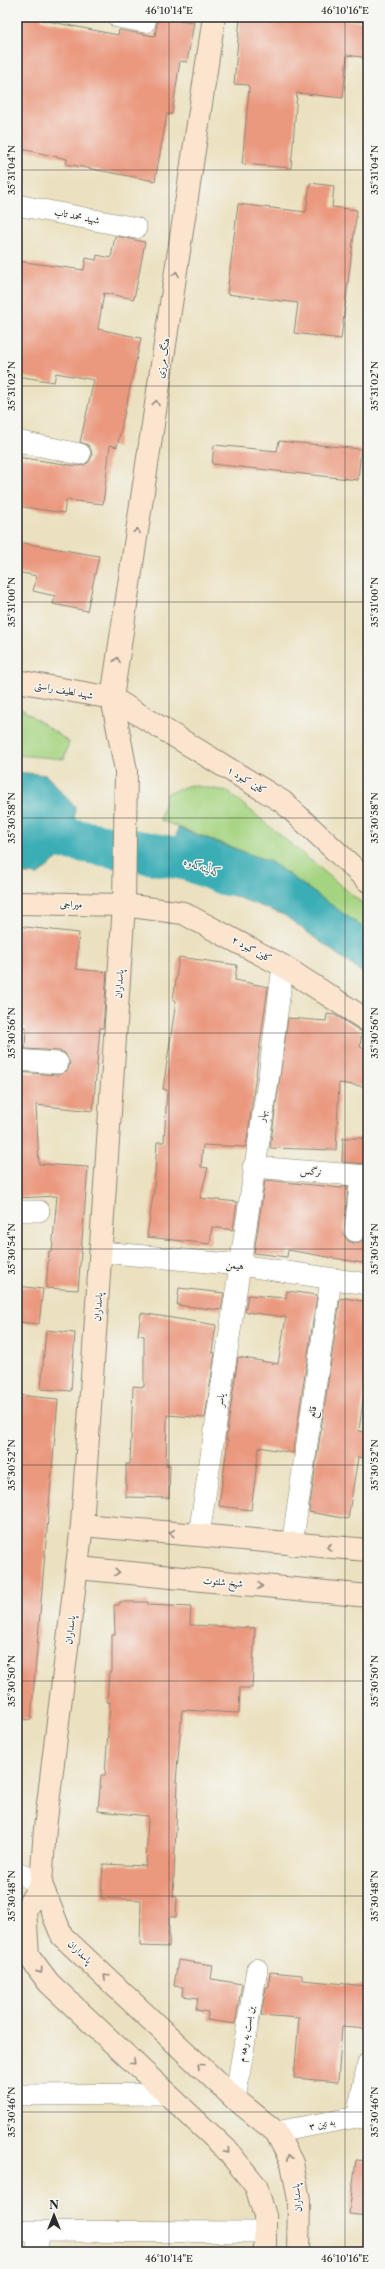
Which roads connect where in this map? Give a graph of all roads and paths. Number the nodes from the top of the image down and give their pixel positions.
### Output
1 (118, 17) edge
2 (214, 17) edge
3 (144, 22) dead end
4 (17, 205) edge
5 (136, 228) dead end
6 (17, 441) edge
7 (80, 454) dead end
8 (17, 681) edge
9 (112, 698) junction
10 (126, 771) joint
11 (368, 881) edge
12 (17, 903) edge
13 (124, 905) junction
14 (283, 966) junction
15 (368, 1021) edge
16 (17, 1060) edge
17 (58, 1063) dead end
18 (253, 1167) junction
19 (365, 1176) edge
20 (17, 1211) edge
21 (39, 1211) dead end
22 (355, 1231) dead end
23 (102, 1252) junction
24 (240, 1265) junction
25 (331, 1280) junction
26 (368, 1284) edge
27 (82, 1525) junction
28 (199, 1535) junction
29 (292, 1544) junction
30 (368, 1550) edge
31 (78, 1568) junction
32 (368, 1596) edge
33 (17, 1872) edge
34 (41, 1884) junction
35 (257, 1969) dead end
36 (368, 2064) edge
37 (168, 2094) junction
38 (17, 2095) edge
39 (235, 2099) junction
40 (363, 2118) edge
41 (276, 2132) junction
42 (27, 2231) edge
43 (265, 2242) edge
44 (37, 2252) edge
45 (298, 2252) edge

1 - 3 street
9 -> 2 main road, هنگ مرزی
4 - 5 street, شهید محمد تاب
6 - 7 street
8 - 9 main road, شهید لطیف راستی
9 - 10 main road, هنگ مرزی
9 - 11 main road, کلین کبود ۱
10 - 13 main road, پاسداران
12 - 13 main road, میراجی
13 - 14 main road, کلین کبود ۲
13 - 23 main road, پاسداران
14 - 15 main road, کلین کبود ۲
14 - 18 street, بهار
16 - 17 street
18 - 19 street, نرگس
18 - 24 street, بهار
19 - 22 street
20 - 21 street
23 - 24 street, هیمن
23 - 27 main road, پاسداران
24 - 25 street, هیمن
24 - 28 street, یاسر
25 - 26 street, هیمن
25 - 29 street, قانع
28 -> 27 main road
27 - 31 main road, پاسداران
28 - 29 main road
30 -> 29 main road
31 -> 32 main road, شیخ شلتوت
31 - 34 main road, پاسداران
33 - 34 street
34 -> 37 main road
39 -> 34 main road, پاسداران
35 - 39 street, بن بست به رهه م
36 - 40 street
37 - 38 street
37 -> 43 main road
39 - 41 main road, پاسداران
40 - 41 street, به تین ۳
45 -> 41 main road, پاسداران
42 - 43 street
42 - 44 street

